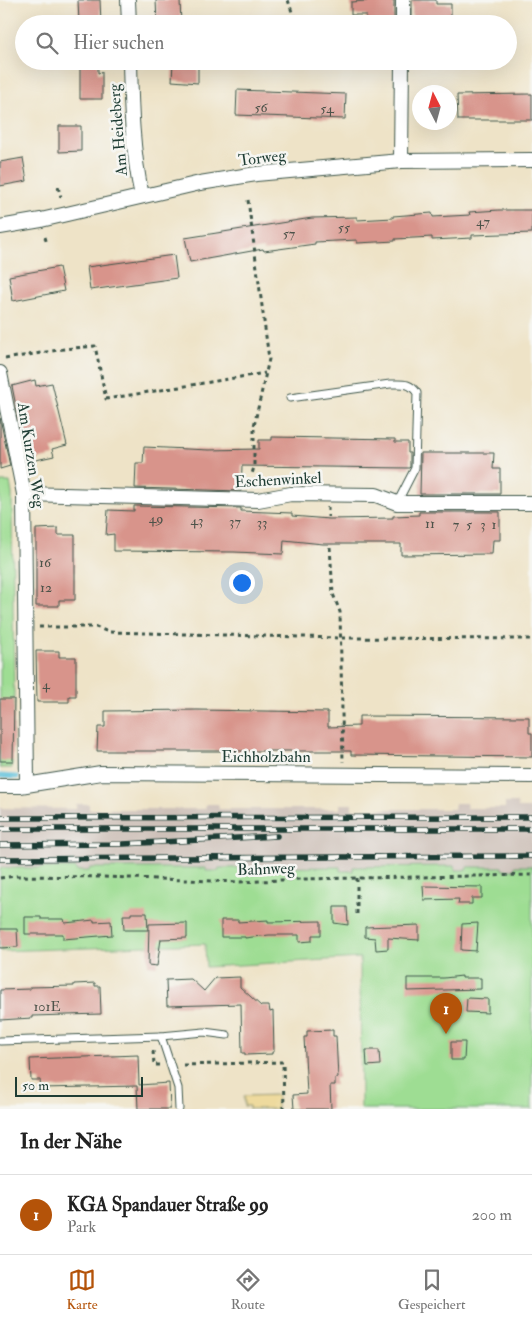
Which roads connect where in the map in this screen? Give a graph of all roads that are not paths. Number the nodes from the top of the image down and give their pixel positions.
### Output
1 (128, 0) edge
2 (403, 0) edge
3 (129, 15) edge
4 (403, 15) edge
5 (130, 70) edge
6 (402, 70) edge
7 (532, 160) edge
8 (402, 161) junction
9 (142, 196) junction
10 (0, 227) edge
11 (0, 373) edge
12 (290, 398) dead end
13 (24, 494) junction
14 (397, 503) junction
15 (532, 503) edge
16 (532, 776) edge
17 (27, 784) junction
18 (0, 786) edge
19 (227, 1035) dead end
20 (161, 1036) junction
21 (0, 1041) edge
22 (179, 1109) edge

1 - 3 street
2 - 4 street
5 - 9 street, Am Heideberg
6 - 8 street
7 - 8 street, Torweg
8 - 9 street, Torweg
9 - 10 street, Torweg
11 - 13 street, Am Kurzen Weg
12 - 14 lane
13 - 14 street, Eschenwinkel
13 - 17 street, Am Kurzen Weg
14 - 15 street, Eschenwinkel
16 - 17 street, Eichholzbahn
17 - 18 street, Eichholzbahn
19 - 20 lane
20 - 21 lane
20 - 22 lane

